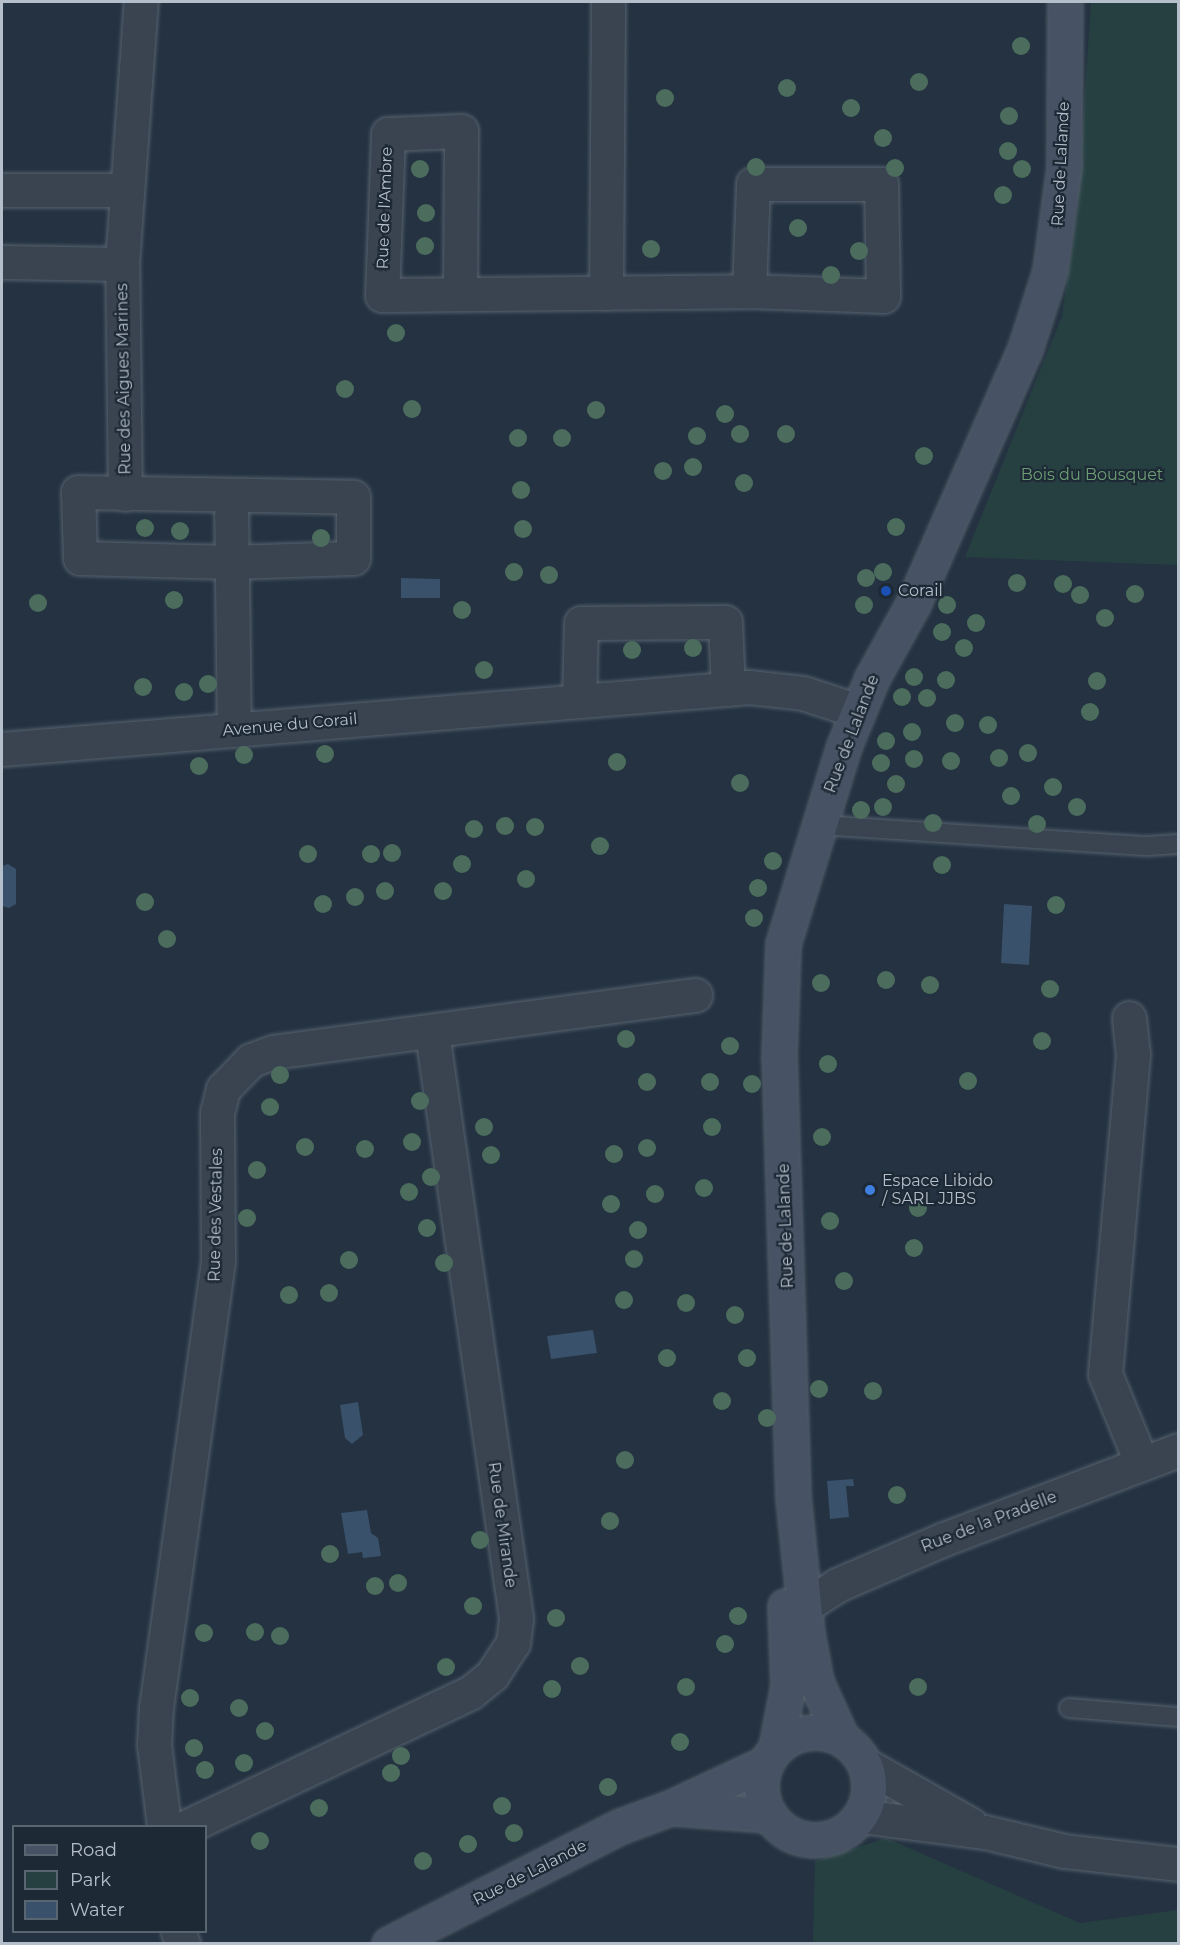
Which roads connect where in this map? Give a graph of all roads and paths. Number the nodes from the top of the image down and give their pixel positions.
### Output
1 (141, 2) edge
2 (609, 2) edge
3 (1065, 2) edge
4 (2, 190) edge
5 (127, 190) junction
6 (2, 262) edge
7 (122, 264) junction
8 (749, 291) junction
9 (460, 292) junction
10 (606, 293) junction
11 (125, 494) junction
12 (231, 495) junction
13 (230, 562) junction
14 (728, 689) junction
15 (579, 700) junction
16 (858, 711) junction
17 (234, 730) junction
18 (2, 749) edge
19 (819, 825) junction
20 (1179, 844) edge
21 (694, 995) dead end
22 (1129, 1018) dead end
23 (432, 1033) junction
24 (1179, 1450) edge
25 (1142, 1464) junction
26 (793, 1497) junction
27 (805, 1606) junction
28 (1069, 1708) dead end
29 (1179, 1717) edge
30 (842, 1738) junction
31 (771, 1755) junction
32 (866, 1765) junction
33 (672, 1808) junction
34 (768, 1815) junction
35 (861, 1816) junction
36 (164, 1825) edge
37 (192, 1825) edge
38 (985, 1832) junction
39 (1179, 1864) edge
40 (389, 1944) edge

1 - 5 street, Rue des Aigues Marines
2 - 10 street
3 - 16 street, Rue de Lalande
4 - 5 street
5 - 7 street, Rue des Aigues Marines
6 - 7 street, Rue des Aigues Marines
7 - 11 street, Rue des Aigues Marines
8 - 8 street, Rue de l'Ambre
8 - 10 street, Rue de l'Ambre
9 - 9 street, Rue de l'Ambre
9 - 10 street, Rue de l'Ambre
11 - 12 street
11 - 13 street
12 - 13 street
12 - 13 street
13 - 17 street
14 - 15 street, Avenue du Corail
14 - 15 street
14 - 16 street, Avenue du Corail
15 - 17 street, Avenue du Corail
16 - 19 street, Rue de Lalande
17 - 18 street, Avenue du Corail
19 - 20 lane
19 - 26 street, Rue de Lalande
21 - 23 street, Rue des Vestales
22 - 25 street
23 - 36 street, Rue des Vestales
23 - 37 street, Rue de Mirande
24 - 25 street, Rue de la Pradelle
25 - 27 street, Rue de la Pradelle
26 - 27 street, Rue de Lalande
26 - 31 street, Rue de Lalande
27 - 30 street, Rue de Lalande
28 - 29 lane
30 - 31 street
30 - 32 street
31 - 33 street, Rue de Lalande
31 - 34 street
32 - 35 street
32 - 38 street
33 - 34 street, Rue de Lalande
33 - 40 street, Rue de Lalande
34 - 35 street
35 - 38 street
38 - 39 street

